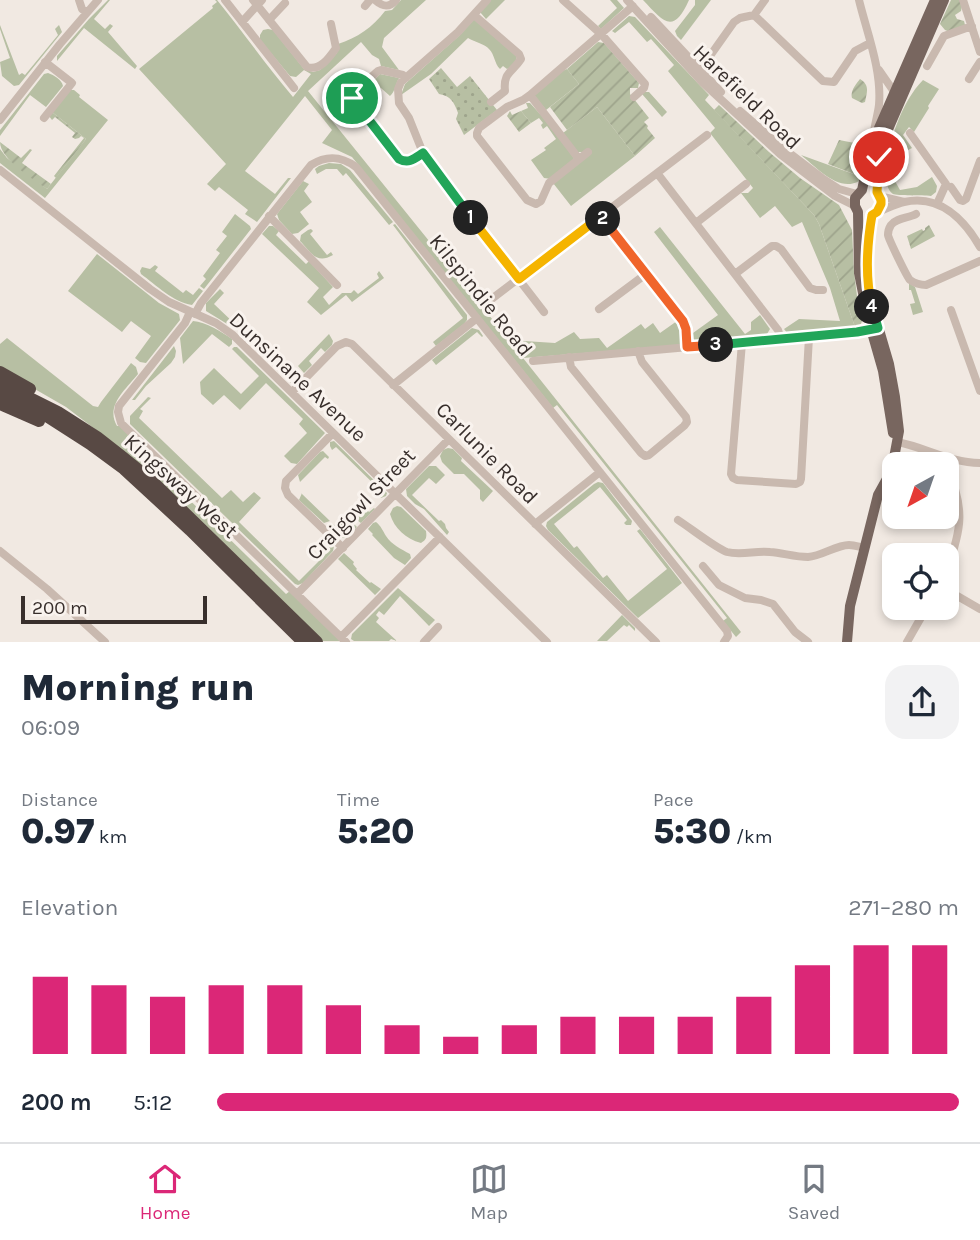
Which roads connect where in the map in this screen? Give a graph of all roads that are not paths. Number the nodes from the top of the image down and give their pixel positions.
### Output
1 (79, 0) edge
2 (98, 0) edge
3 (225, 0) edge
4 (396, 0) edge
5 (486, 0) edge
6 (563, 0) edge
7 (765, 0) edge
8 (859, 0) edge
9 (935, 0) edge
10 (944, 0) edge
11 (963, 0) edge
12 (257, 2) edge
13 (370, 2) edge
14 (631, 2) edge
15 (285, 3) dead end
16 (86, 12) junction
17 (474, 15) junction
18 (754, 15) junction
19 (269, 20) junction
20 (242, 22) junction
21 (331, 24) dead end
22 (972, 26) junction
23 (601, 35) junction
24 (333, 37) junction
25 (323, 39) dead end
26 (870, 43) junction
27 (980, 52) edge
28 (45, 62) junction
29 (980, 62) edge
30 (876, 64) junction
31 (928, 66) dead end
32 (700, 70) junction
33 (903, 72) junction
34 (406, 78) junction
35 (969, 79) dead end
36 (294, 88) dead end
37 (530, 95) junction
38 (897, 96) junction
39 (634, 97) dead end
40 (491, 102) dead end
41 (44, 118) dead end
42 (0, 120) edge
43 (910, 133) dead end
44 (707, 135) dead end
45 (871, 149) junction
46 (588, 152) dead end
47 (423, 153) junction
48 (579, 159) junction
49 (980, 161) edge
50 (0, 170) edge
51 (657, 173) junction
52 (746, 184) dead end
53 (951, 187) dead end
54 (860, 192) junction
55 (878, 194) junction
56 (904, 202) junction
57 (937, 204) junction
58 (857, 209) junction
59 (875, 213) junction
60 (916, 214) dead end
61 (269, 216) junction
62 (601, 216) junction
63 (696, 223) junction
64 (980, 247) edge
65 (980, 261) edge
66 (646, 274) junction
67 (735, 274) junction
68 (519, 279) junction
69 (337, 285) dead end
70 (823, 290) dead end
71 (485, 304) dead end
72 (599, 309) dead end
73 (951, 310) dead end
74 (544, 312) dead end
75 (193, 313) junction
76 (477, 318) junction
77 (874, 329) junction
78 (809, 337) junction
79 (781, 339) junction
80 (742, 342) junction
81 (687, 347) junction
82 (638, 351) junction
83 (569, 357) junction
84 (533, 361) dead end
85 (976, 368) edge
86 (0, 372) edge
87 (0, 383) edge
88 (393, 385) junction
89 (980, 391) edge
90 (292, 392) junction
91 (0, 393) edge
92 (0, 404) edge
93 (333, 433) junction
94 (449, 439) junction
95 (94, 440) junction
96 (897, 442) junction
97 (926, 452) edge
98 (959, 463) edge
99 (980, 463) edge
100 (600, 472) junction
101 (396, 494) junction
102 (959, 500) edge
103 (678, 520) dead end
104 (535, 524) junction
105 (959, 524) edge
106 (440, 537) junction
107 (342, 548) junction
108 (865, 548) junction
109 (0, 551) edge
110 (703, 566) dead end
111 (297, 594) junction
112 (959, 597) edge
113 (980, 609) edge
114 (920, 620) edge
115 (438, 627) dead end
116 (343, 639) edge
117 (105, 642) edge
118 (303, 642) edge
119 (317, 642) edge
120 (424, 642) edge
121 (547, 642) edge
122 (656, 642) edge
123 (724, 642) edge
124 (808, 642) edge
125 (847, 642) edge
126 (907, 642) edge

1 - 16 street
2 - 16 street
3 - 20 street
4 - 13 street
5 - 17 street
6 - 23 street
7 - 18 street
8 - 26 street
9 - 33 main road
10 - 38 main road
11 - 22 street
12 - 19 street
12 - 20 street
14 - 23 street
14 - 32 street, Harefield Road
14 - 58 street, Harefield Road
15 - 19 street
16 - 28 street
17 - 34 street
17 - 40 street
18 - 26 street
18 - 32 street
19 - 24 street
20 - 36 street
21 - 24 street
22 - 27 street
22 - 31 street
23 - 37 street
23 - 39 street
24 - 25 street
26 - 30 street
28 - 41 street
28 - 42 street
29 - 35 street
30 - 33 street
30 - 38 street
30 - 45 street
32 - 54 street, Harefield Road
33 - 38 main road
34 - 47 street
34 - 47 street
37 - 48 street
37 - 48 street
38 - 45 main road
38 - 55 main road
43 - 57 street
44 - 51 street
45 - 54 main road
46 - 48 street
47 - 68 street
49 - 53 street
50 - 75 street, Dunsinane Avenue
51 - 62 street
51 - 63 street
52 - 63 street
54 - 55 main road
54 - 58 main road
55 - 56 street
55 - 59 main road
56 - 57 street
56 - 59 street
57 - 64 street
58 - 59 main road
58 - 77 main road
59 - 77 main road
60 - 65 street
61 - 69 street
61 - 75 street, Kilspindie Road
61 - 76 street, Kilspindie Road
62 - 66 street
62 - 68 street
63 - 67 street
66 - 72 street
66 - 81 street
67 - 70 street
67 - 79 street
68 - 71 street
68 - 74 street
73 - 85 street
75 - 90 street, Dunsinane Avenue
75 - 111 street, Kilspindie Road
76 - 88 street
76 - 100 street, Kilspindie Road
77 - 78 street
77 - 96 main road
78 - 79 street
78 - 80 street
79 - 80 street
80 - 81 street
81 - 82 street
82 - 83 street
82 - 83 street
83 - 84 street
85 - 89 street
86 - 95 highway
87 - 95 highway, Kingsway West
88 - 90 street, Carlunie Road
88 - 94 street, Carlunie Road
90 - 93 street, Dunsinane Avenue
91 - 95 highway, Kingsway West
92 - 95 highway
93 - 101 street, Dunsinane Avenue
93 - 107 street
94 - 101 street, Craigowl Street
94 - 104 street, Carlunie Road
95 - 118 highway, Kingsway West
95 - 119 highway, Kingsway West
96 - 97 street
96 - 108 main road
98 - 99 street
100 - 104 street
100 - 123 street, Kilspindie Road
101 - 106 street, Dunsinane Avenue
101 - 107 street, Craigowl Street
102 - 105 street
103 - 108 street
104 - 122 street, Carlunie Road
106 - 116 street
106 - 121 street, Dunsinane Avenue
107 - 111 street, Craigowl Street
108 - 125 main road
109 - 117 street
110 - 124 street
111 - 116 street
112 - 113 street
114 - 126 street
115 - 120 street

